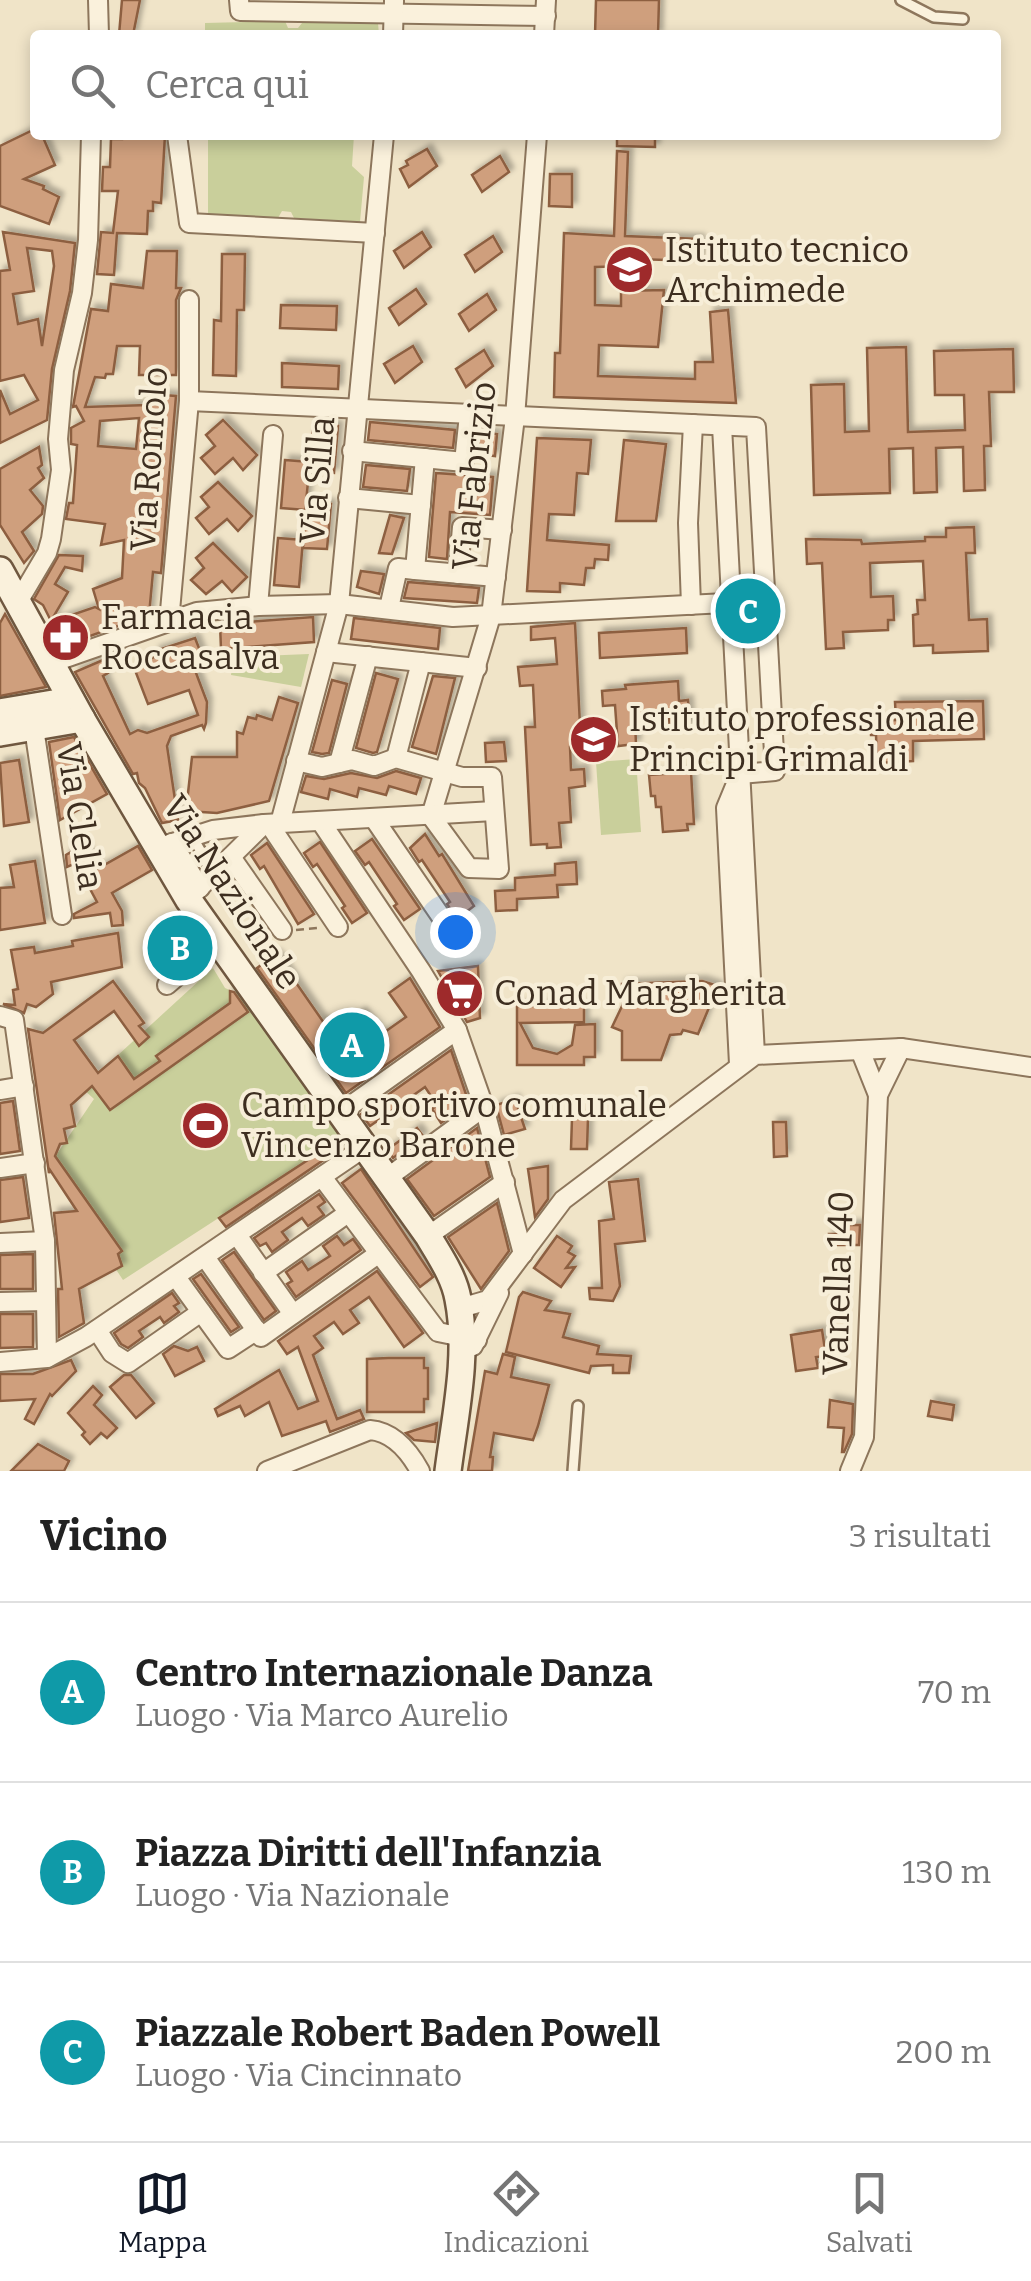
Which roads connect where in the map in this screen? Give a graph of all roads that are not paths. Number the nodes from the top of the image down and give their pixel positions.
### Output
1 (98, 0) edge
2 (901, 0) edge
3 (239, 5) edge
4 (305, 6) edge
5 (394, 6) edge
6 (471, 6) edge
7 (546, 8) edge
8 (962, 18) dead end
9 (99, 30) edge
10 (91, 140) edge
11 (178, 140) edge
12 (384, 140) edge
13 (537, 140) edge
14 (375, 233) junction
15 (189, 300) dead end
16 (189, 401) junction
17 (356, 408) junction
18 (469, 415) junction
19 (516, 417) junction
20 (685, 424) junction
21 (722, 426) junction
22 (273, 436) dead end
23 (352, 451) junction
24 (425, 458) junction
25 (348, 498) junction
26 (421, 505) junction
27 (502, 530) junction
28 (0, 570) edge
29 (415, 570) junction
30 (458, 574) junction
31 (496, 577) junction
32 (766, 600) junction
33 (18, 602) junction
34 (731, 603) junction
35 (339, 604) junction
36 (698, 605) junction
37 (258, 606) junction
38 (390, 608) junction
39 (491, 616) junction
40 (169, 622) junction
41 (326, 652) junction
42 (368, 656) junction
43 (421, 662) junction
44 (51, 663) junction
45 (477, 668) junction
46 (77, 710) junction
47 (0, 712) edge
48 (34, 728) junction
49 (0, 734) edge
50 (396, 758) junction
51 (296, 760) junction
52 (340, 763) junction
53 (444, 771) junction
54 (740, 774) junction
55 (494, 811) junction
56 (431, 816) junction
57 (376, 820) junction
58 (321, 822) junction
59 (271, 824) junction
60 (192, 836) junction
61 (165, 845) junction
62 (231, 858) junction
63 (201, 887) junction
64 (62, 914) dead end
65 (444, 922) dead end
66 (338, 927) dead end
67 (282, 930) dead end
68 (218, 940) junction
69 (167, 985) dead end
70 (0, 1016) edge
71 (456, 1030) junction
72 (901, 1048) junction
73 (860, 1050) junction
74 (747, 1060) junction
75 (1031, 1067) edge
76 (24, 1086) junction
77 (0, 1090) edge
78 (878, 1095) junction
79 (484, 1107) junction
80 (340, 1113) junction
81 (365, 1147) junction
82 (35, 1164) junction
83 (0, 1168) edge
84 (322, 1176) junction
85 (387, 1178) junction
86 (504, 1182) junction
87 (348, 1213) junction
88 (237, 1236) junction
89 (428, 1236) junction
90 (45, 1241) junction
91 (0, 1243) edge
92 (378, 1254) junction
93 (523, 1254) junction
94 (205, 1257) junction
95 (264, 1273) junction
96 (176, 1277) junction
97 (500, 1288) junction
98 (46, 1301) junction
99 (0, 1302) edge
100 (459, 1304) junction
101 (201, 1312) junction
102 (293, 1314) junction
103 (97, 1330) junction
104 (259, 1333) junction
105 (468, 1339) junction
106 (47, 1358) junction
107 (0, 1362) edge
108 (578, 1406) dead end
109 (267, 1471) edge
110 (420, 1471) edge
111 (448, 1471) edge
112 (573, 1471) edge
113 (850, 1471) edge

1 - 9 street
2 - 8 lane
3 - 4 street
4 - 5 street
5 - 6 street
6 - 7 street
10 - 33 street
11 - 14 street
12 - 14 street, Via Silla
13 - 19 street, Via Fabrizio
14 - 17 street, Via Silla
15 - 16 street, Via Romolo
16 - 17 street
16 - 40 street, Via Romolo
17 - 18 street
17 - 23 street, Via Silla
18 - 19 street
18 - 24 street
19 - 20 street
19 - 27 street, Via Fabrizio
20 - 21 street
20 - 36 street
21 - 32 street
21 - 34 street
22 - 37 street
23 - 24 street
23 - 25 street, Via Silla
24 - 26 street
25 - 26 street
25 - 35 street, Via Silla
26 - 29 street
27 - 30 street
27 - 31 street, Via Fabrizio
28 - 33 street, Via Nazionale
29 - 30 street
29 - 38 street
30 - 31 street
31 - 39 street, Via Fabrizio
32 - 34 street
32 - 54 street
33 - 44 street, Via Nazionale
34 - 36 street
34 - 54 street
35 - 37 street
35 - 38 street
35 - 41 street, Via Silla
36 - 39 street
37 - 40 street
38 - 39 street
39 - 45 street, Via Fabrizio
40 - 44 street
41 - 42 street
41 - 51 street, Via Silla
42 - 43 street
42 - 52 street
43 - 45 street
43 - 50 street
44 - 46 street, Via Nazionale
45 - 53 street, Via Fabrizio
46 - 47 street
46 - 48 street
46 - 61 street, Via Nazionale
48 - 49 street
48 - 64 street, Via Clelia
50 - 52 street
50 - 53 street
51 - 52 street
51 - 59 street, Via Silla
53 - 55 street
53 - 56 street, Via Fabrizio
54 - 74 street
55 - 56 street
55 - 56 street
56 - 57 street
57 - 58 street
57 - 65 street
58 - 59 street
58 - 71 street
59 - 60 street
59 - 62 street
59 - 66 street
60 - 61 street
60 - 63 lane
61 - 63 street, Via Nazionale
62 - 63 street
62 - 67 street
63 - 68 street, Via Nazionale
68 - 69 street
68 - 80 street, Via Nazionale
70 - 76 street
71 - 79 street
71 - 80 street
72 - 73 street
72 - 75 street
72 - 78 street
73 - 74 street
73 - 78 street
74 - 93 street
76 - 77 street
76 - 82 street
78 - 113 street, Vanella 140
79 - 85 street
79 - 86 street
80 - 81 street, Via Nazionale
81 - 84 street
81 - 85 street, Via Nazionale
82 - 83 street
82 - 90 street
84 - 87 street
84 - 88 street
85 - 89 street, Via Nazionale
86 - 89 street
86 - 93 street
87 - 92 street
87 - 95 street
88 - 94 street
88 - 95 street
89 - 100 street, Via Nazionale
90 - 91 street
90 - 98 street
92 - 102 street
92 - 105 street
93 - 97 street
94 - 96 street
94 - 104 street
95 - 102 street
96 - 101 street
96 - 103 street
97 - 100 street
97 - 105 street
98 - 99 street
98 - 106 street
100 - 105 street, Via Nazionale
101 - 103 street
101 - 104 street
102 - 104 street
103 - 106 street
105 - 111 street, Via Nazionale
106 - 107 street
108 - 112 lane
109 - 110 street

